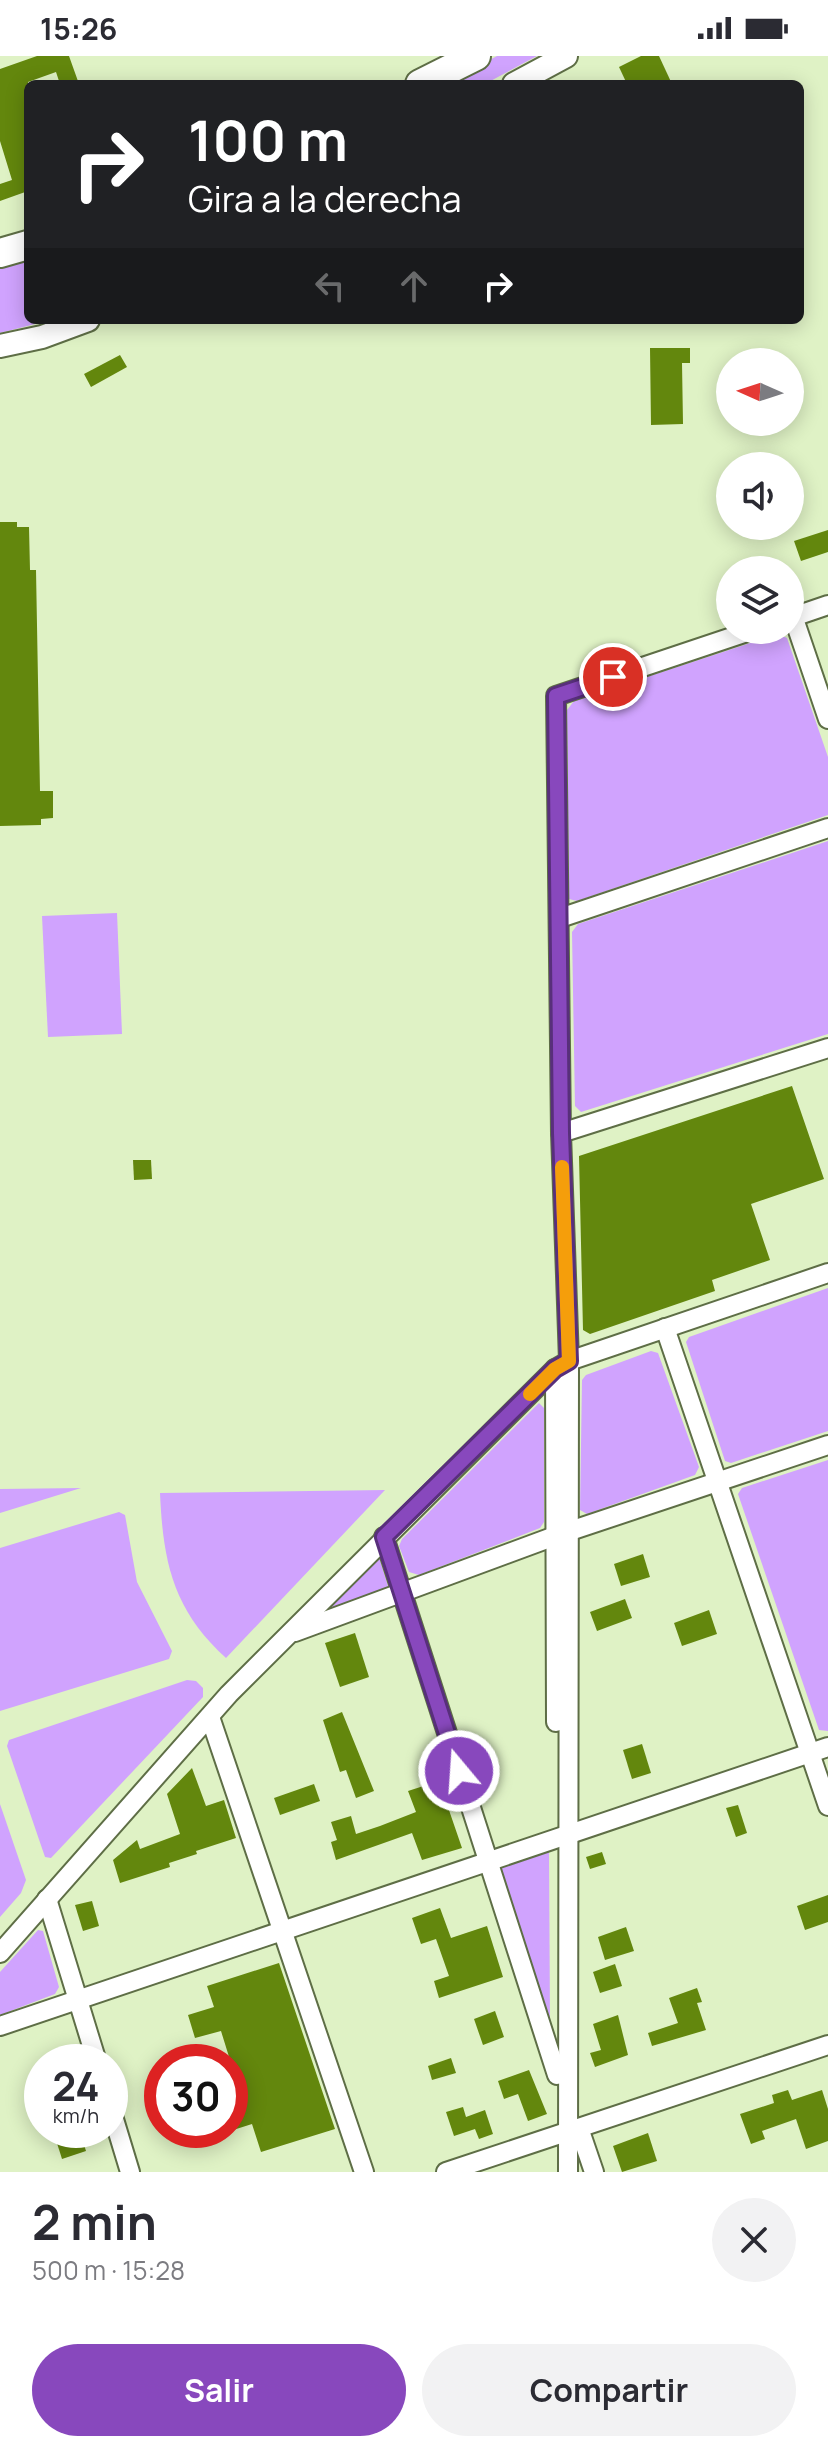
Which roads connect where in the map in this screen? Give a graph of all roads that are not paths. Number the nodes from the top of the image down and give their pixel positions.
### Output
1 (476, 56) edge
2 (566, 56) edge
3 (428, 80) edge
4 (521, 80) edge
5 (24, 246) edge
6 (0, 253) edge
7 (77, 324) edge
8 (0, 346) edge
9 (828, 605) edge
10 (804, 613) edge
11 (716, 642) edge
12 (802, 644) edge
13 (828, 719) edge
14 (828, 828) edge
15 (560, 918) junction
16 (828, 1048) edge
17 (561, 1133) junction
18 (828, 1273) edge
19 (665, 1328) junction
20 (562, 1365) junction
21 (828, 1445) edge
22 (718, 1481) junction
23 (562, 1534) junction
24 (384, 1537) junction
25 (402, 1593) junction
26 (287, 1635) junction
27 (210, 1717) junction
28 (819, 1750) edge
29 (828, 1806) edge
30 (562, 1835) junction
31 (488, 1861) junction
32 (47, 1899) junction
33 (282, 1931) junction
34 (0, 1953) edge
35 (78, 2000) junction
36 (0, 2026) edge
37 (91, 2044) edge
38 (828, 2045) edge
39 (557, 2075) junction
40 (568, 2131) junction
41 (123, 2148) edge
42 (130, 2172) edge
43 (364, 2172) edge
44 (446, 2172) edge
45 (558, 2172) edge
46 (568, 2172) edge
47 (594, 2172) edge

1 - 3 main road
2 - 4 street
5 - 6 main road
7 - 8 street
9 - 10 street
11 - 15 street
12 - 13 street
14 - 15 street
15 - 17 street
16 - 17 street
17 - 20 street
18 - 19 street
19 - 20 street
19 - 22 street
20 - 23 street
20 - 24 street
21 - 22 street
22 - 23 street
22 - 28 street
23 - 25 street
23 - 30 street
24 - 25 street
24 - 26 street
25 - 26 street
25 - 31 street
26 - 27 street
27 - 32 street
27 - 33 street
28 - 29 street
28 - 30 street
30 - 31 street
30 - 39 street
30 - 40 street
31 - 33 street
31 - 39 street
32 - 34 street
32 - 35 street
33 - 35 street
33 - 43 street
35 - 36 street
35 - 37 street
38 - 40 street
39 - 40 street
40 - 44 street
40 - 45 street
40 - 46 street
40 - 47 street
41 - 42 street

